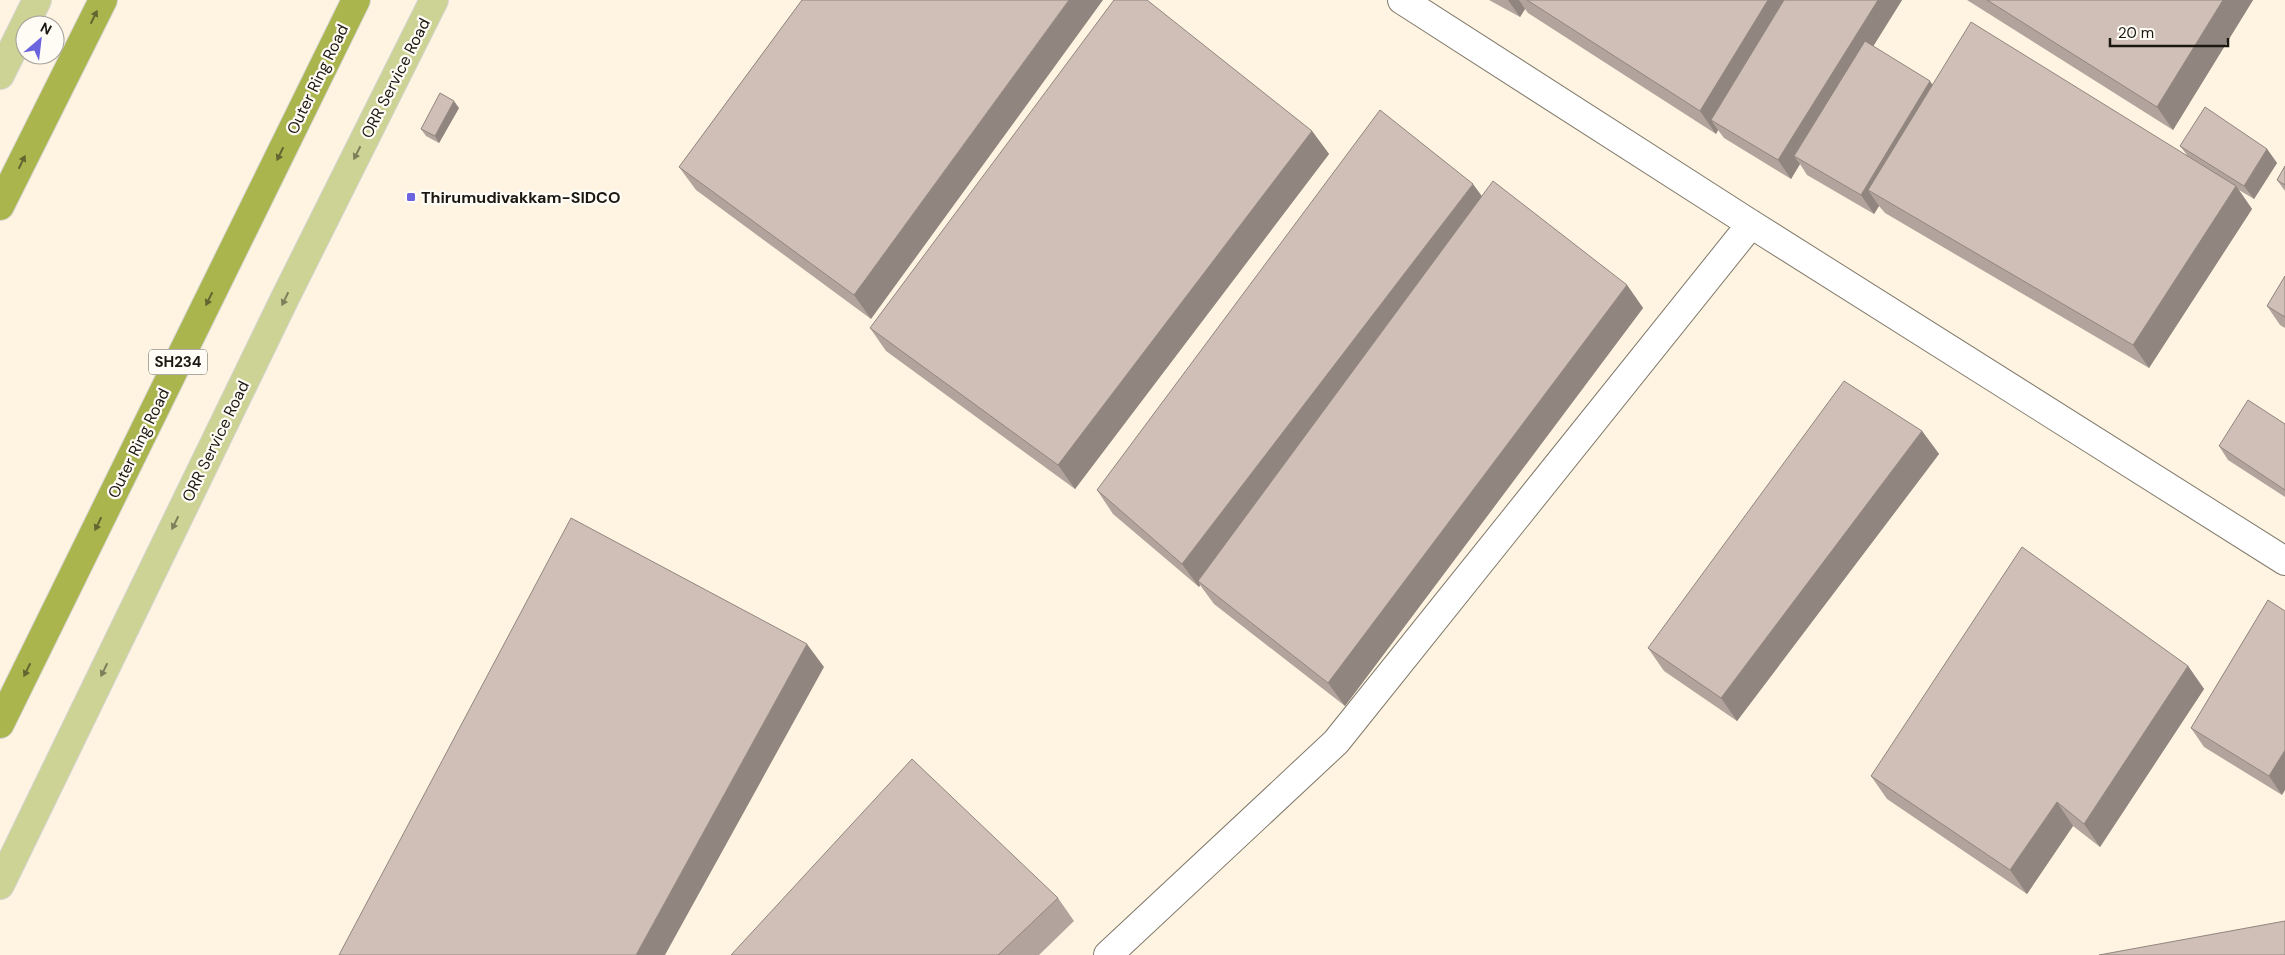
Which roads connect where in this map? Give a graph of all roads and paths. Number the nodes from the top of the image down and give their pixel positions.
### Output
1 (37, 0) edge
2 (103, 0) edge
3 (356, 0) edge
4 (434, 0) edge
5 (1402, 0) edge
6 (0, 75) edge
7 (0, 206) edge
8 (1751, 224) junction
9 (2285, 561) edge
10 (0, 724) edge
11 (0, 885) edge
12 (1108, 955) edge

1 - 6 main road
7 -> 2 highway
3 -> 10 highway, Outer Ring Road / SH234
4 -> 11 main road, ORR Service Road
5 - 8 street
8 - 9 street
8 - 12 street

